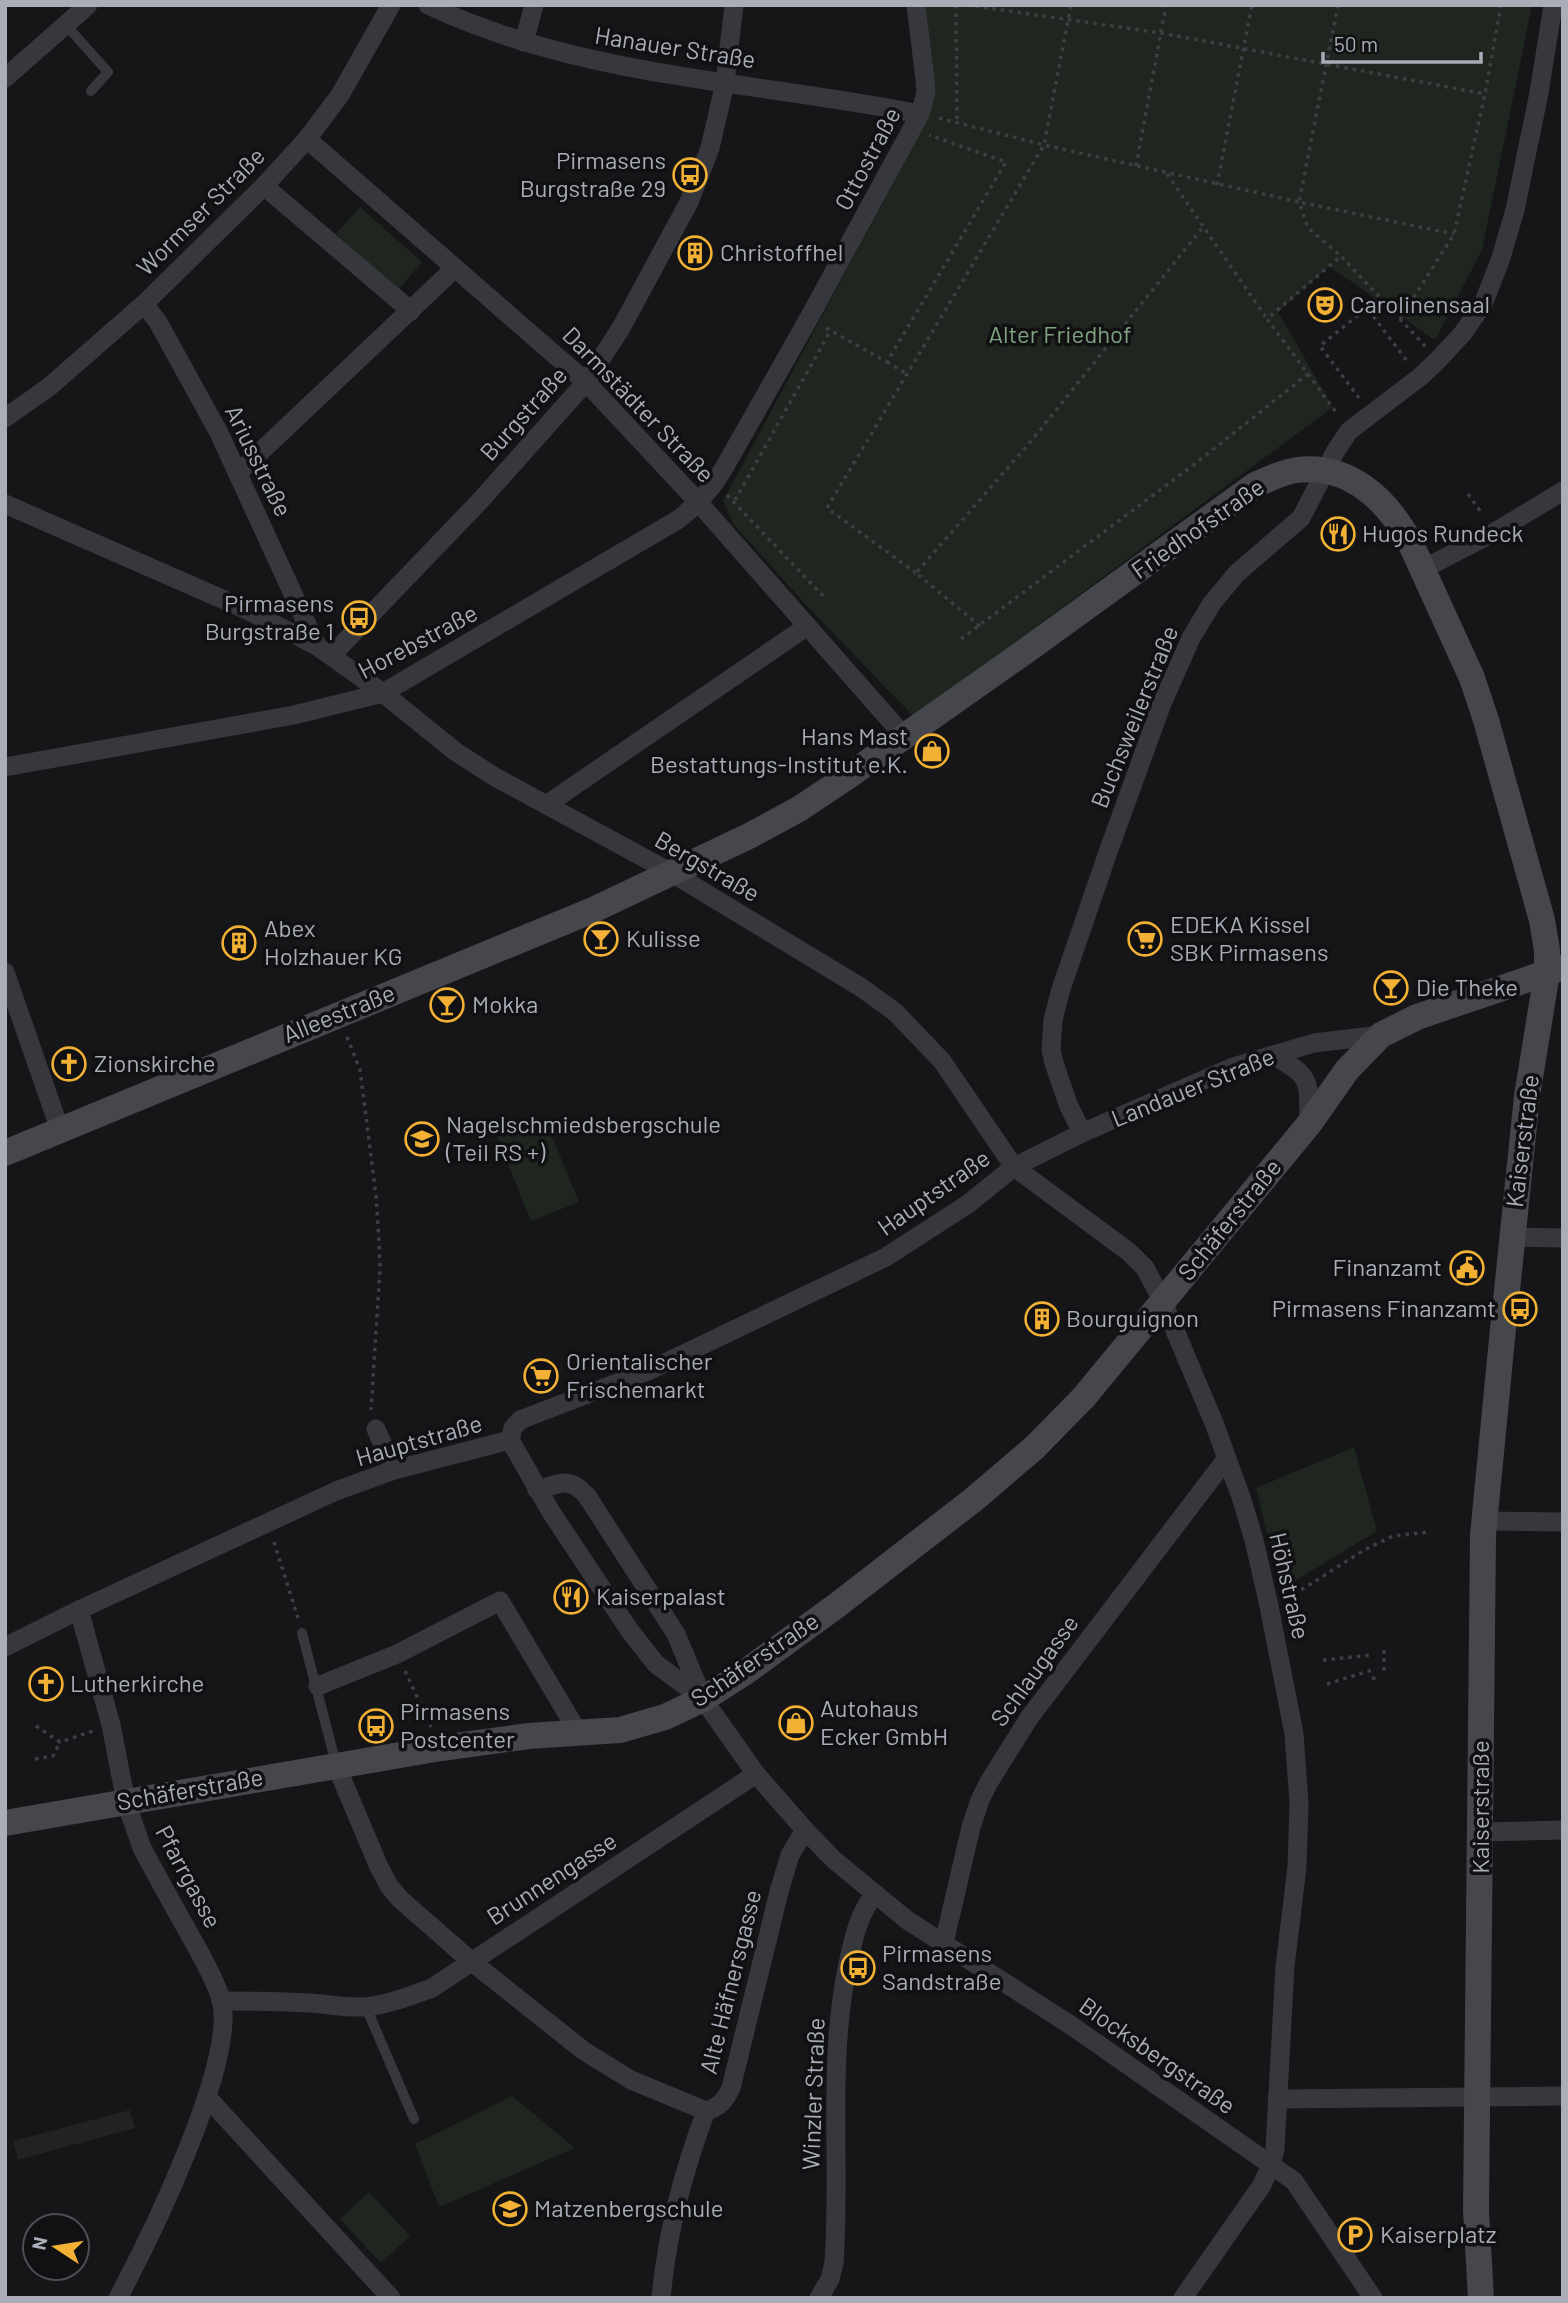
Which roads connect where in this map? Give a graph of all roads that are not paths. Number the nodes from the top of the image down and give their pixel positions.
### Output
1 (88, 5) edge
2 (391, 5) edge
3 (428, 5) edge
4 (534, 5) edge
5 (734, 5) edge
6 (916, 5) edge
7 (1553, 5) edge
8 (65, 24) junction
9 (524, 42) junction
10 (5, 78) edge
11 (725, 83) junction
12 (91, 91) dead end
13 (916, 122) junction
14 (307, 139) junction
15 (264, 186) junction
16 (455, 268) junction
17 (144, 304) junction
18 (411, 311) junction
19 (586, 382) junction
20 (5, 418) edge
21 (1326, 471) junction
22 (239, 472) junction
23 (1563, 491) edge
24 (699, 503) junction
25 (5, 505) edge
26 (1423, 569) junction
27 (806, 627) junction
28 (324, 650) junction
29 (383, 693) junction
30 (904, 736) junction
31 (5, 767) edge
32 (546, 805) junction
33 (672, 873) junction
34 (1555, 970) edge
35 (5, 972) edge
36 (1381, 1035) junction
37 (1273, 1055) junction
38 (1309, 1124) junction
39 (60, 1130) junction
40 (1082, 1133) junction
41 (5, 1153) edge
42 (1014, 1167) junction
43 (1511, 1237) junction
44 (1563, 1238) edge
45 (1163, 1302) junction
46 (376, 1429) road end
47 (510, 1440) junction
48 (1227, 1458) junction
49 (394, 1470) junction
50 (537, 1490) junction
51 (1484, 1521) junction
52 (1563, 1522) edge
53 (79, 1609) junction
54 (302, 1633) dead end
55 (5, 1647) edge
56 (317, 1686) junction
57 (703, 1699) junction
58 (578, 1732) junction
59 (336, 1765) junction
60 (756, 1774) junction
61 (126, 1801) junction
62 (5, 1823) edge
63 (805, 1830) junction
64 (1563, 1830) edge
65 (1481, 1832) junction
66 (874, 1895) junction
67 (944, 1943) junction
68 (472, 1962) junction
69 (221, 2001) junction
70 (366, 2007) junction
71 (1477, 2095) junction
72 (1563, 2096) edge
73 (207, 2097) junction
74 (1277, 2099) junction
75 (706, 2111) junction
76 (414, 2119) dead end
77 (1271, 2165) junction
78 (118, 2298) edge
79 (391, 2298) edge
80 (661, 2298) edge
81 (819, 2298) edge
82 (1183, 2298) edge
83 (1373, 2298) edge
84 (1481, 2298) edge

1 - 8 street
2 - 14 street, Wormser Straße
3 - 9 street, Hanauer Straße
4 - 9 street
5 - 11 street, Burgstraße
6 - 13 street, Ottostraße
7 - 21 street, Buchsweilerstraße
8 - 10 street
8 - 12 lane
9 - 11 street, Hanauer Straße
11 - 13 street, Hanauer Straße
11 - 19 street, Burgstraße
13 - 24 street, Ottostraße
14 - 15 street, Wormser Straße
14 - 16 street, Darmstädter Straße
15 - 17 street, Wormser Straße
15 - 18 street
16 - 18 street
16 - 19 street, Darmstädter Straße
17 - 20 street, Wormser Straße
17 - 22 street, Ariusstraße
18 - 22 street
19 - 24 street, Darmstädter Straße
19 - 28 street, Burgstraße
21 - 26 main road, Friedhofstraße
21 - 30 main road, Friedhofstraße
21 - 40 street, Buchsweilerstraße
22 - 28 street, Ariusstraße
23 - 26 street
24 - 27 street, Darmstädter Straße
24 - 29 street, Horebstraße
25 - 28 street, Bergstraße
26 - 34 main road, Friedhofstraße
27 - 30 street, Darmstädter Straße
27 - 32 street
28 - 29 street, Bergstraße
29 - 31 street, Horebstraße
29 - 32 street, Bergstraße
30 - 33 main road, Friedhofstraße
32 - 33 street, Bergstraße
33 - 39 main road, Alleestraße
33 - 42 street, Bergstraße
34 - 36 main road, Landauer Straße
34 - 43 main road, Kaiserstraße
35 - 39 street
36 - 37 street, Landauer Straße
36 - 38 main road, Landauer Straße
37 - 38 street
37 - 40 street, Landauer Straße
38 - 45 main road, Schäferstraße
39 - 41 main road, Alleestraße
40 - 42 street, Landauer Straße
42 - 45 street, Höhstraße
42 - 47 street, Hauptstraße
43 - 44 street
43 - 51 main road, Kaiserstraße
45 - 48 street, Höhstraße
45 - 57 main road, Schäferstraße
46 - 49 street
47 - 49 street, Hauptstraße
47 - 50 street
48 - 67 street, Schlaugasse
48 - 74 street, Höhstraße
49 - 53 street, Hauptstraße
50 - 57 street
50 - 57 street
51 - 52 street
51 - 65 main road, Kaiserstraße
53 - 55 street, Hauptstraße
53 - 61 street, Pfarrgasse
54 - 56 lane
56 - 58 street
56 - 59 lane
57 - 58 main road, Schäferstraße
57 - 60 street, Blocksbergstraße
58 - 59 main road, Schäferstraße
59 - 61 main road, Schäferstraße
59 - 68 street, Alte Häfnersgasse
60 - 63 street, Blocksbergstraße
60 - 68 street, Brunnengasse
61 - 62 main road, Schäferstraße
61 - 69 street, Pfarrgasse
63 - 66 street, Blocksbergstraße
63 - 75 street, Alte Häfnersgasse
64 - 65 street
65 - 71 main road, Kaiserstraße
66 - 67 street, Blocksbergstraße
66 - 81 street, Winzler Straße
67 - 77 street, Blocksbergstraße
68 - 70 street, Brunnengasse
68 - 75 street, Alte Häfnersgasse
69 - 70 street, Brunnengasse
69 - 73 street
70 - 76 lane
71 - 72 street
71 - 74 street
71 - 84 main road, Kaiserstraße
73 - 78 street
73 - 79 street
74 - 77 street
75 - 80 street
77 - 82 street
77 - 83 street, Blocksbergstraße

